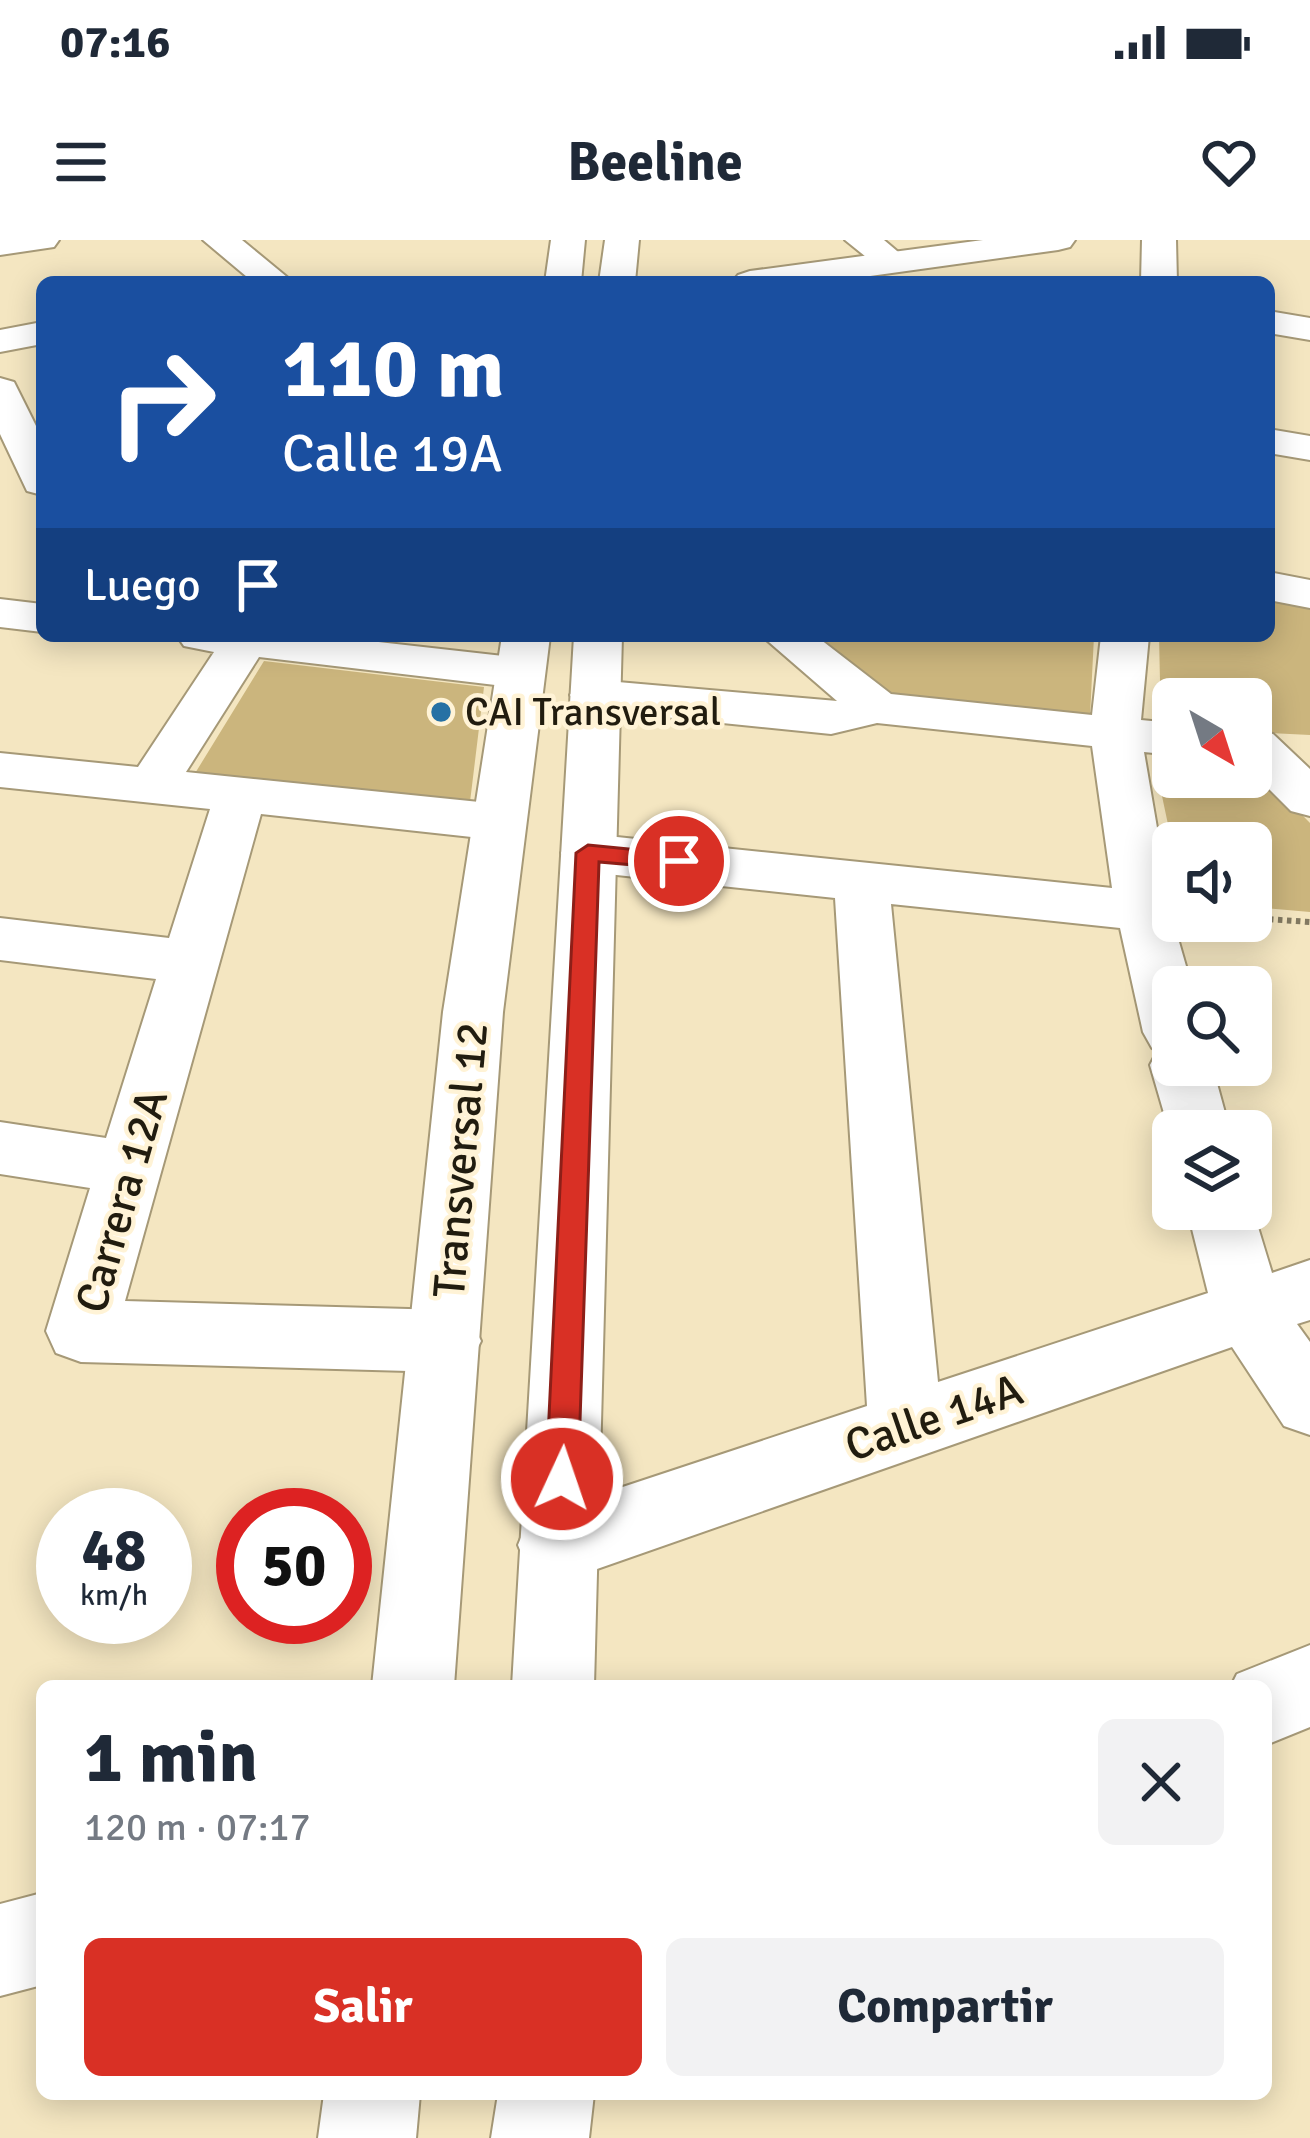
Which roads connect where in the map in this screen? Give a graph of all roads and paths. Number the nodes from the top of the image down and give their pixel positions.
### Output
1 (42, 240) edge
2 (220, 240) edge
3 (568, 240) edge
4 (622, 240) edge
5 (862, 240) edge
6 (1058, 240) edge
7 (1159, 240) edge
8 (0, 245) edge
9 (893, 262) junction
10 (267, 276) edge
11 (564, 276) edge
12 (618, 276) edge
13 (793, 276) edge
14 (1160, 276) edge
15 (1275, 323) edge
16 (1310, 329) edge
17 (36, 334) edge
18 (0, 341) edge
19 (0, 390) edge
20 (1275, 442) edge
21 (1310, 448) edge
22 (36, 469) edge
23 (1275, 587) edge
24 (1310, 594) edge
25 (0, 613) edge
26 (36, 617) edge
27 (222, 642) edge
28 (279, 642) edge
29 (794, 642) edge
30 (1124, 642) edge
31 (523, 655) edge
32 (597, 666) edge
33 (877, 708) junction
34 (1115, 734) junction
35 (1152, 737) edge
36 (1272, 745) edge
37 (1310, 748) edge
38 (1272, 762) edge
39 (0, 770) edge
40 (151, 787) junction
41 (240, 796) junction
42 (1310, 799) edge
43 (499, 823) junction
44 (588, 853) junction
45 (862, 878) junction
46 (1144, 911) junction
47 (1272, 919) edge
48 (1310, 922) edge
49 (0, 938) edge
50 (190, 962) junction
51 (1157, 966) edge
52 (0, 1148) edge
53 (130, 1168) junction
54 (1233, 1230) edge
55 (1279, 1301) edge
56 (445, 1341) junction
57 (1310, 1402) edge
58 (905, 1427) junction
59 (557, 1545) junction
60 (414, 1680) edge
61 (553, 1680) edge
62 (1310, 1686) edge
63 (1272, 1701) edge
64 (36, 1941) edge
65 (0, 1950) edge
66 (372, 2100) edge
67 (545, 2100) edge
68 (367, 2138) edge
69 (540, 2138) edge

1 - 8 street
2 - 10 street
3 - 11 street
4 - 12 street
5 - 9 street
6 - 9 street
7 - 14 street
9 - 13 street
15 - 16 street
17 - 18 street
19 - 22 street
20 - 21 street
23 - 24 street
25 - 26 street
27 - 40 street
28 - 31 street
29 - 33 street
30 - 34 street
31 - 43 street, Transversal 12
32 - 33 street
32 - 44 street
33 - 34 street
34 - 35 street
34 - 46 street
36 - 37 street
38 - 42 street
39 - 40 street
40 - 41 street
41 - 43 street
41 - 50 street, Carrera 12A
43 - 56 street, Transversal 12
44 - 45 street
44 - 59 street
45 - 46 street
45 - 58 street
46 - 51 street
47 - 48 path
49 - 50 street
50 - 53 street, Carrera 12A
52 - 53 street
53 - 56 street, Carrera 12A
54 - 55 street
55 - 57 street
55 - 58 street, Calle 14A
56 - 60 street, Transversal 12
58 - 59 street, Calle 14A
59 - 61 street
62 - 63 street
64 - 65 street
66 - 68 street
67 - 69 street

